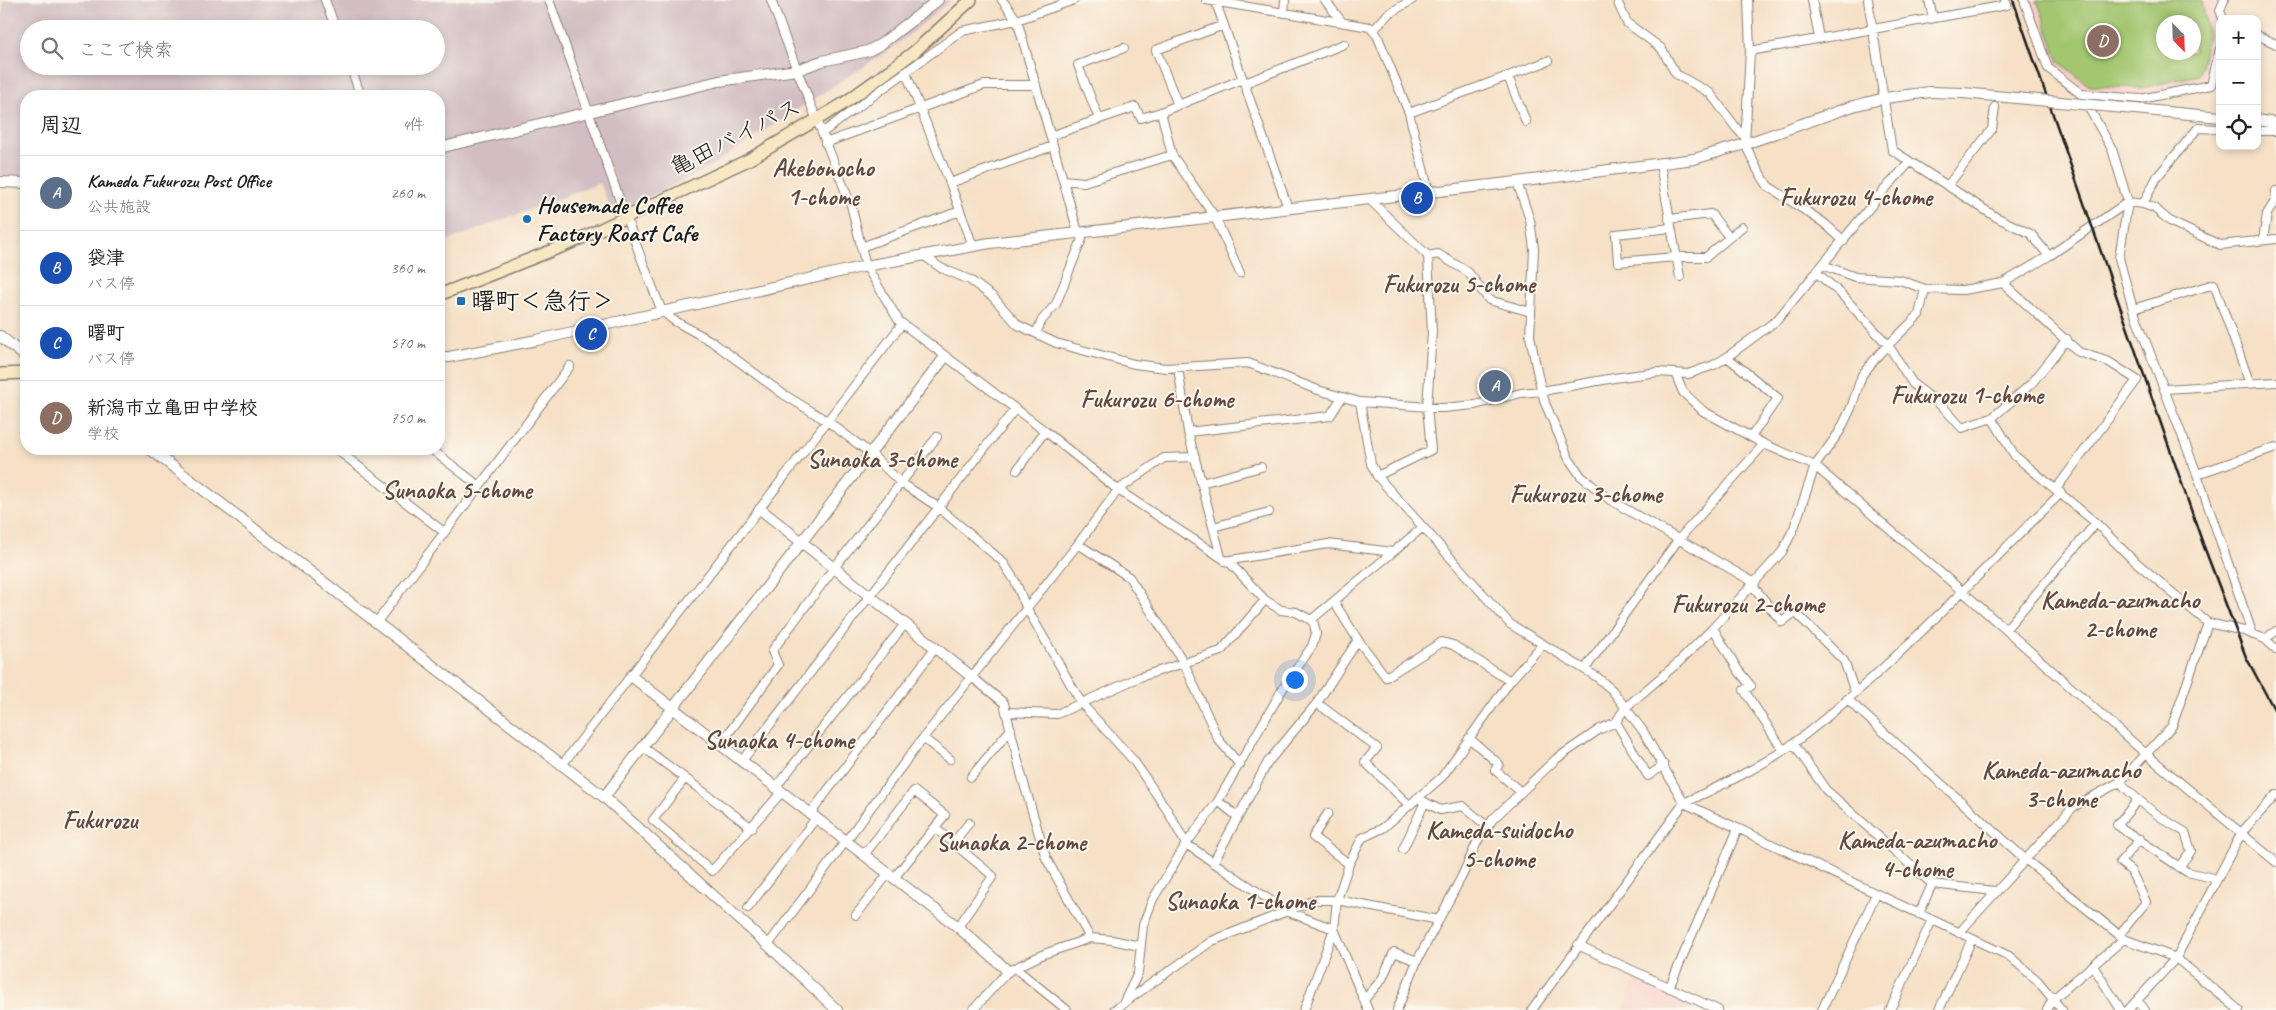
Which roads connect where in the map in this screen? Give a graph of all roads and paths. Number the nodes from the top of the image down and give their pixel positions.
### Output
1 (325, 0) edge
2 (549, 0) edge
3 (771, 0) edge
4 (938, 0) edge
5 (971, 0) edge
6 (1002, 0) edge
7 (1074, 0) edge
8 (1206, 0) edge
9 (1285, 0) edge
10 (1325, 0) edge
11 (1412, 0) edge
12 (1748, 0) edge
13 (1812, 0) edge
14 (1868, 0) edge
15 (1929, 0) edge
16 (2005, 0) edge
17 (2024, 0) edge
18 (2224, 0) edge
19 (1215, 1) edge
20 (1618, 3) dead end
21 (1284, 13) junction
22 (2222, 15) edge
23 (1933, 18) junction
24 (333, 20) edge
25 (1017, 20) junction
26 (1342, 22) junction
27 (1224, 25) junction
28 (1873, 29) junction
29 (1373, 30) junction
30 (2261, 37) edge
31 (1819, 38) junction
32 (1344, 44) dead end
33 (2276, 44) edge
34 (1124, 48) dead end
35 (1750, 51) junction
36 (2217, 60) edge
37 (1548, 61) dead end
38 (797, 70) junction
39 (906, 73) junction
40 (353, 75) edge
41 (1508, 76) junction
42 (1244, 81) junction
43 (1036, 85) junction
44 (359, 90) edge
45 (2081, 94) junction
46 (1885, 98) junction
47 (1178, 105) junction
48 (1995, 107) dead end
49 (920, 109) junction
50 (590, 112) junction
51 (1162, 112) junction
52 (1409, 113) junction
53 (2215, 116) edge
54 (1099, 119) junction
55 (816, 120) junction
56 (2261, 121) edge
57 (1526, 122) dead end
58 (2276, 123) edge
59 (2216, 129) edge
60 (2261, 131) edge
61 (2276, 131) edge
62 (822, 133) junction
63 (1050, 136) junction
64 (1745, 141) junction
65 (825, 143) junction
66 (1053, 146) junction
67 (445, 147) edge
68 (1172, 155) junction
69 (1910, 162) junction
70 (1660, 164) junction
71 (1063, 180) junction
72 (0, 182) edge
73 (1517, 182) junction
74 (20, 183) edge
75 (950, 183) junction
76 (1948, 185) junction
77 (1429, 192) junction
78 (2276, 192) edge
79 (1369, 199) junction
80 (2128, 202) junction
81 (2143, 204) junction
82 (1288, 208) junction
83 (960, 211) junction
84 (624, 216) junction
85 (1215, 217) junction
86 (1670, 219) junction
87 (1742, 227) dead end
88 (1671, 228) junction
89 (1078, 232) junction
90 (1729, 237) junction
91 (2276, 239) edge
92 (2263, 240) junction
93 (1844, 241) junction
94 (972, 246) junction
95 (861, 247) junction
96 (923, 256) junction
97 (1428, 256) junction
98 (2049, 256) junction
99 (1676, 257) junction
100 (1823, 265) junction
101 (866, 266) junction
102 (1240, 274) dead end
103 (1817, 274) junction
104 (1680, 278) dead end
105 (2003, 283) junction
106 (1925, 289) junction
107 (445, 293) edge
108 (2133, 309) junction
109 (662, 311) junction
110 (1531, 312) junction
111 (902, 324) junction
112 (1036, 333) junction
113 (0, 336) edge
114 (2067, 339) junction
115 (1888, 346) junction
116 (20, 352) edge
117 (445, 357) edge
118 (945, 357) junction
119 (1728, 357) junction
120 (570, 366) dead end
121 (1178, 368) junction
122 (20, 373) edge
123 (1675, 373) junction
124 (0, 374) edge
125 (2276, 382) edge
126 (2250, 384) junction
127 (2165, 389) junction
128 (1542, 391) junction
129 (1342, 397) junction
130 (1360, 402) junction
131 (1427, 407) junction
132 (1015, 409) junction
133 (1992, 418) junction
134 (827, 422) junction
135 (1045, 431) junction
136 (1188, 432) junction
137 (937, 437) dead end
138 (1751, 437) junction
139 (1764, 444) junction
140 (2276, 447) edge
141 (870, 453) junction
142 (166, 455) edge
143 (344, 455) edge
144 (440, 455) edge
145 (1195, 457) junction
146 (1815, 466) junction
147 (1261, 467) dead end
148 (1017, 470) dead end
149 (2197, 474) junction
150 (1377, 476) junction
151 (900, 482) junction
152 (1202, 483) junction
153 (479, 486) junction
154 (1118, 490) junction
155 (2059, 491) junction
156 (938, 508) junction
157 (760, 509) junction
158 (1269, 512) dead end
159 (2096, 523) junction
160 (1213, 527) junction
161 (1422, 528) junction
162 (444, 532) junction
163 (1678, 540) junction
164 (801, 542) junction
165 (1078, 544) junction
166 (1393, 552) junction
167 (1223, 559) junction
168 (834, 568) junction
169 (1754, 585) junction
170 (1962, 590) junction
171 (870, 596) junction
172 (1265, 600) junction
173 (1334, 602) junction
174 (1026, 607) junction
175 (1311, 620) junction
176 (376, 623) junction
177 (2208, 623) junction
178 (905, 624) junction
179 (1713, 628) junction
180 (2006, 629) junction
181 (2276, 631) edge
182 (2253, 635) junction
183 (2265, 639) junction
184 (1358, 640) junction
185 (1542, 644) junction
186 (936, 648) junction
187 (2276, 649) edge
188 (1184, 663) junction
189 (1584, 669) junction
190 (631, 676) junction
191 (972, 676) junction
192 (1510, 681) junction
193 (1855, 692) junction
194 (1847, 699) junction
195 (1316, 703) junction
196 (1082, 704) junction
197 (672, 708) junction
198 (1625, 708) junction
199 (1006, 712) junction
200 (1616, 722) junction
201 (1011, 729) junction
202 (923, 738) junction
203 (1469, 738) junction
204 (1793, 744) junction
205 (720, 745) junction
206 (643, 747) junction
207 (1783, 750) junction
208 (2146, 754) junction
209 (950, 759) dead end
210 (741, 762) junction
211 (562, 765) junction
212 (1240, 765) junction
213 (1664, 765) junction
214 (970, 777) dead end
215 (685, 778) junction
216 (2120, 782) junction
217 (778, 791) junction
218 (1521, 792) junction
219 (2276, 795) edge
220 (604, 797) junction
221 (1417, 798) junction
222 (1218, 801) junction
223 (2137, 801) junction
224 (1425, 802) junction
225 (1684, 802) junction
226 (1409, 805) junction
227 (1328, 813) dead end
228 (813, 816) junction
229 (1238, 817) junction
230 (969, 823) dead end
231 (1488, 826) junction
232 (752, 828) junction
233 (934, 828) junction
234 (1738, 829) junction
235 (2242, 832) junction
236 (846, 840) junction
237 (2140, 840) junction
238 (953, 843) junction
239 (1186, 844) junction
240 (1403, 849) dead end
241 (864, 855) junction
242 (2024, 860) junction
243 (2276, 862) edge
244 (1213, 863) junction
245 (1349, 864) junction
246 (2179, 866) junction
247 (891, 876) junction
248 (2217, 879) junction
249 (1932, 884) junction
250 (1995, 891) junction
251 (1876, 894) junction
252 (1337, 900) junction
253 (748, 908) dead end
254 (1286, 911) junction
255 (1919, 914) junction
256 (856, 915) dead end
257 (1439, 920) junction
258 (1932, 920) junction
259 (958, 927) junction
260 (1334, 929) junction
261 (1959, 932) junction
262 (2122, 937) junction
263 (1090, 938) junction
264 (1972, 939) junction
265 (768, 945) junction
266 (1140, 946) junction
267 (1578, 946) junction
268 (2176, 958) junction
269 (1417, 961) junction
270 (2093, 966) junction
271 (1012, 969) junction
272 (1669, 988) junction
273 (2052, 998) junction
274 (1364, 1000) junction
275 (2137, 1000) junction
276 (1118, 1008) edge
277 (2236, 1009) edge
278 (837, 1010) edge
279 (973, 1010) edge
280 (1067, 1010) edge
281 (1304, 1010) edge
282 (1368, 1010) edge
283 (1397, 1010) edge
284 (1532, 1010) edge
285 (1718, 1010) edge
286 (1822, 1010) edge
287 (1890, 1010) edge
288 (1939, 1010) edge
289 (2047, 1010) edge
290 (2062, 1010) edge
291 (2122, 1010) edge
292 (2128, 1010) edge
293 (2145, 1010) edge

1 - 24 street
2 - 50 street
3 - 38 street
4 - 38 street
5 - 55 main road, 亀田バイパス
6 - 25 street
7 - 25 street
8 - 19 street
9 - 21 street
10 - 26 street
11 - 29 street
12 - 35 street
13 - 31 street
14 - 28 street
15 - 23 street
16 - 23 street
17 - 45 street
18 - 22 street
19 - 21 street
19 - 27 street
20 - 64 street
21 - 26 street
23 - 28 street
25 - 39 street
25 - 43 street
26 - 29 street
27 - 42 street
27 - 47 street
28 - 31 street
28 - 46 street
29 - 52 street
30 - 33 street
31 - 35 street
32 - 42 street
34 - 54 street
35 - 64 street
36 - 45 street
37 - 41 street
38 - 50 street
38 - 55 street
39 - 49 street
39 - 62 street
40 - 44 street
41 - 52 street
41 - 57 street
42 - 47 street
42 - 82 street
43 - 49 street
43 - 63 street
45 - 80 street
46 - 53 street, bridge
46 - 64 street
46 - 69 street
47 - 51 street
48 - 76 street
49 - 65 street
49 - 75 street
50 - 67 street
50 - 84 street
51 - 54 street
51 - 68 street
52 - 77 street
54 - 63 street
55 - 62 street
55 - 84 main road, 亀田バイパス
56 - 58 street
59 - 81 street
60 - 61 street
62 - 65 street
63 - 66 street
64 - 70 street
64 - 93 street
65 - 95 street
66 - 71 street
66 - 75 street
68 - 71 street
68 - 85 street
69 - 76 street
69 - 93 street
70 - 73 street
70 - 86 street
71 - 89 street
72 - 74 street
73 - 77 street
73 - 110 street
75 - 83 street
76 - 98 street
77 - 79 street
78 - 92 street
79 - 82 street
79 - 97 street
80 - 81 street
80 - 98 street
80 - 108 street
81 - 92 street
82 - 85 street
83 - 94 street
83 - 95 street
84 - 107 main road, 亀田バイパス
84 - 109 street
85 - 89 street
85 - 102 street
86 - 88 street
86 - 90 street
87 - 90 street
88 - 99 street
88 - 99 street
89 - 94 street
89 - 112 street
90 - 99 street
91 - 92 street
93 - 100 street
94 - 96 street
95 - 101 street
96 - 101 street
96 - 112 street
97 - 110 street
97 - 131 street
98 - 105 street
99 - 104 street
100 - 103 street
100 - 106 street
101 - 109 street
101 - 111 street
103 - 115 street
103 - 119 street
105 - 106 street
105 - 114 street
106 - 115 street
108 - 126 street
108 - 127 street
109 - 117 street
109 - 134 street
110 - 128 street
111 - 118 street
111 - 134 street
112 - 121 street
113 - 116 street
114 - 133 street
114 - 155 street
115 - 133 street
115 - 146 street
118 - 132 street
118 - 141 street
119 - 123 street
119 - 138 street
120 - 153 street
121 - 129 street
121 - 136 street
122 - 124 main road
123 - 128 street
123 - 138 street
125 - 126 street
126 - 127 street
127 - 149 street
128 - 131 street
128 - 163 street
129 - 130 street
129 - 136 street
130 - 131 street
130 - 150 street
131 - 150 street
132 - 135 street
132 - 156 street
133 - 155 street
134 - 141 street
134 - 157 street
135 - 148 street
135 - 154 street
136 - 145 street
137 - 151 street
138 - 139 street
139 - 146 street
139 - 163 street
140 - 149 street
141 - 151 street
141 - 164 street
142 - 176 street
143 - 162 street
144 - 153 street
145 - 152 street
145 - 154 street
146 - 169 street
146 - 170 street
147 - 152 street
149 - 182 street
150 - 161 street
151 - 156 street
151 - 168 street
152 - 160 street
153 - 162 street
154 - 165 street
154 - 167 street
155 - 159 street
155 - 170 street
156 - 171 street
156 - 174 street
157 - 164 street
157 - 190 street
158 - 160 street
159 - 177 street
159 - 180 street
160 - 167 street
161 - 166 street
161 - 185 street
162 - 176 street
163 - 169 street
163 - 189 street
164 - 168 street
164 - 197 street
165 - 174 street
165 - 188 street
166 - 167 street
166 - 173 street
167 - 172 street
168 - 171 street
168 - 205 street
169 - 179 street
169 - 193 street
170 - 180 street
170 - 193 street
171 - 178 street
171 - 210 street
172 - 175 street
172 - 188 street
173 - 175 street
173 - 184 street
174 - 191 street
174 - 196 street
175 - 212 street
176 - 211 street
177 - 182 street
177 - 208 street
178 - 186 street
178 - 217 street
179 - 198 street
179 - 207 street
180 - 208 street
181 - 183 street
182 - 183 street
183 - 187 street
184 - 192 street
184 - 195 street
185 - 189 street
185 - 192 street
186 - 191 street
186 - 228 street
188 - 196 street
188 - 212 street
189 - 198 street
190 - 197 street
190 - 211 street
191 - 199 street
191 - 202 street
192 - 203 street
193 - 194 street
194 - 204 street
194 - 242 street
195 - 226 street
195 - 229 street
196 - 199 street
196 - 239 street
197 - 205 street
197 - 206 street
198 - 200 street
198 - 213 street
199 - 201 street
200 - 213 street
200 - 218 street
201 - 214 street
201 - 263 street
202 - 209 street
202 - 236 street
203 - 218 street
203 - 221 street
204 - 207 street
204 - 249 street
205 - 210 street
206 - 215 street
206 - 220 street
207 - 225 street
208 - 216 street
208 - 235 street
210 - 217 street
211 - 220 street
212 - 222 street
213 - 225 street
215 - 232 street
215 - 232 street
216 - 223 street
216 - 242 street
217 - 228 street
217 - 232 street
218 - 231 street
219 - 235 street
220 - 265 street
221 - 224 street
221 - 226 street
222 - 229 street
222 - 239 street
223 - 237 street
223 - 246 street
224 - 231 street
224 - 240 street
225 - 234 street
225 - 267 street
226 - 245 street
227 - 245 street
228 - 236 street
228 - 253 street
229 - 244 street
230 - 238 street
231 - 257 street
233 - 238 street
233 - 241 street
233 - 247 street
234 - 251 street
234 - 272 street
235 - 243 street
235 - 248 street
236 - 241 street
236 - 265 street
237 - 246 street
237 - 262 street
238 - 259 street
239 - 244 street
239 - 266 street
241 - 247 street
242 - 250 street
242 - 262 street
244 - 254 street
245 - 252 street
246 - 248 street
247 - 256 street
247 - 259 street
248 - 268 street
249 - 250 street
249 - 255 street
250 - 261 street
251 - 255 street
251 - 286 street
252 - 254 street
252 - 257 street
252 - 260 street
254 - 260 street
254 - 276 street
255 - 258 street
257 - 269 street
258 - 261 street
258 - 287 street
259 - 271 street
260 - 274 street
260 - 281 street
261 - 264 street
262 - 268 street
262 - 270 street
263 - 266 street
263 - 271 street
264 - 273 street
264 - 288 street
265 - 278 street
266 - 276 street
267 - 272 street
267 - 284 street
268 - 275 street
268 - 277 street
269 - 274 street
269 - 283 street
270 - 273 street
270 - 291 street
271 - 279 street
271 - 280 street
272 - 285 street
273 - 289 street
273 - 290 street
274 - 282 street
275 - 292 street
275 - 293 street

